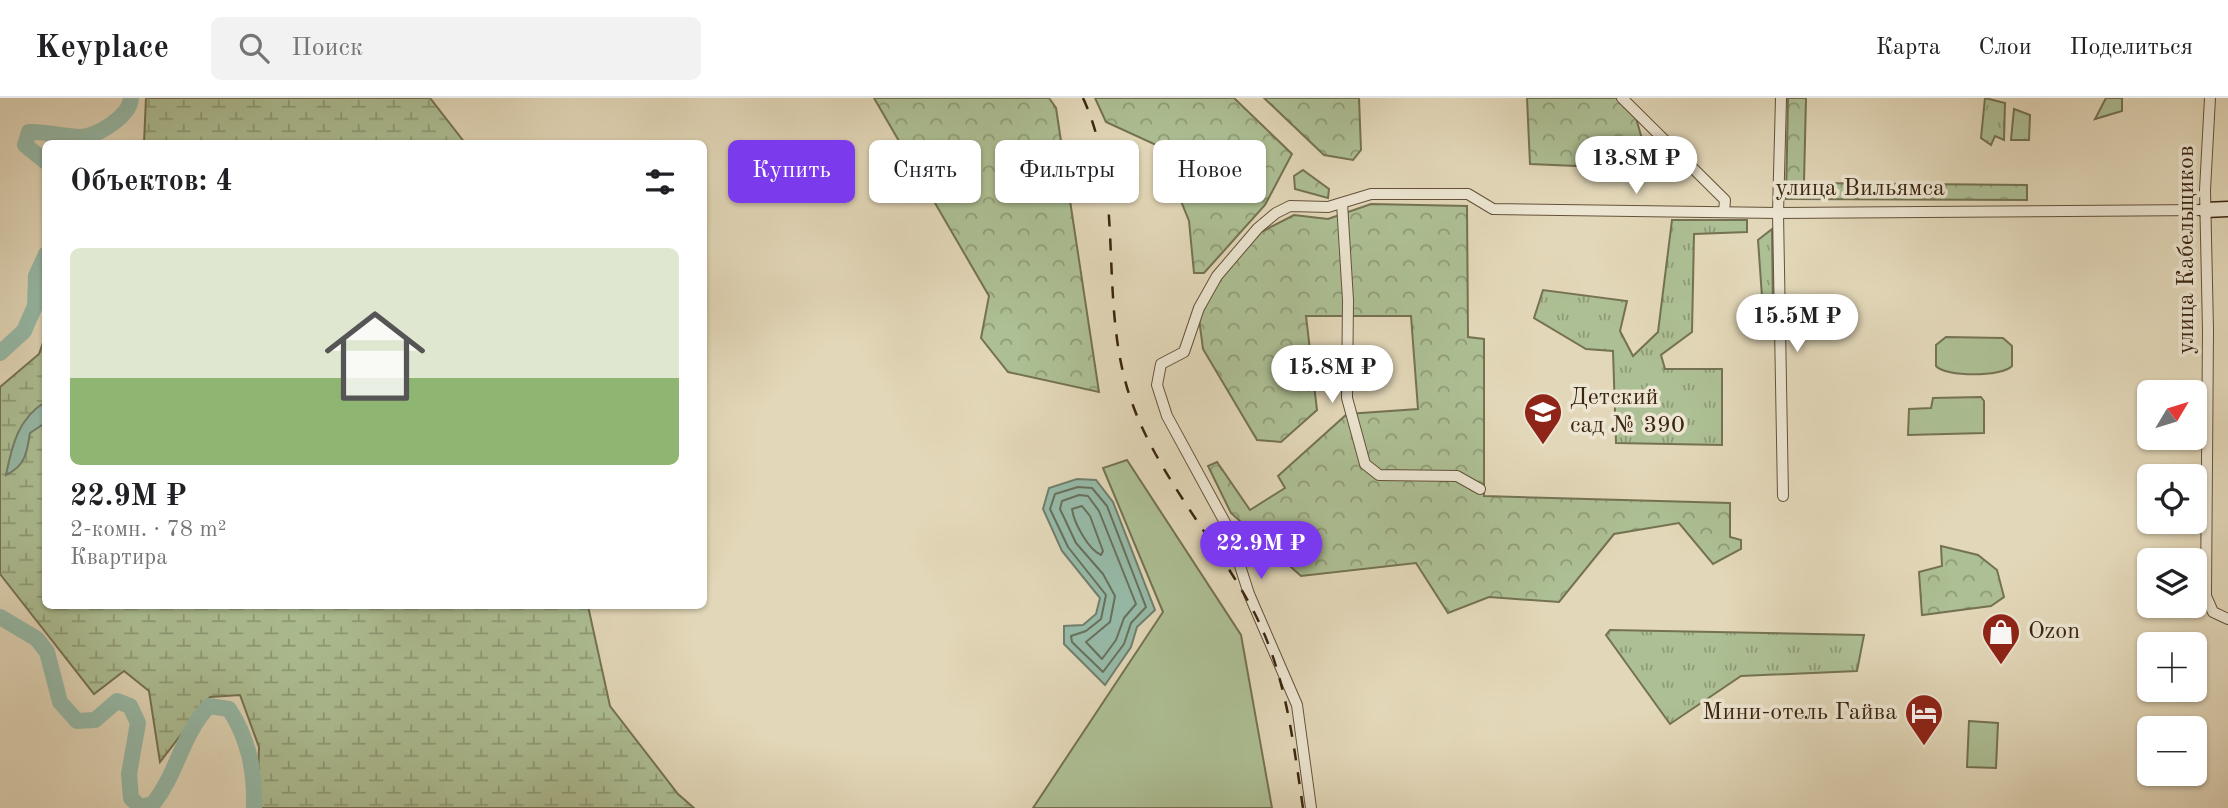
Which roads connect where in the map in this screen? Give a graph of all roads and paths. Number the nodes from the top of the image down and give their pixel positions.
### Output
1 (1622, 98) edge
2 (1780, 98) edge
3 (2210, 98) edge
4 (1342, 203) junction
5 (2205, 209) junction
6 (2228, 209) edge
7 (1724, 212) junction
8 (1778, 213) junction
9 (1480, 489) dead end
10 (1783, 496) dead end
11 (2228, 619) edge
12 (1311, 808) edge

1 - 7 street
2 - 8 street
3 - 5 street, улица Кабельщиков
4 - 7 street, улица Вильямса
4 - 9 street
4 - 12 street
5 - 6 street, улица Вильямса
5 - 8 street, улица Вильямса
5 - 11 street, улица Кабельщиков
7 - 8 street, улица Вильямса
8 - 10 street

